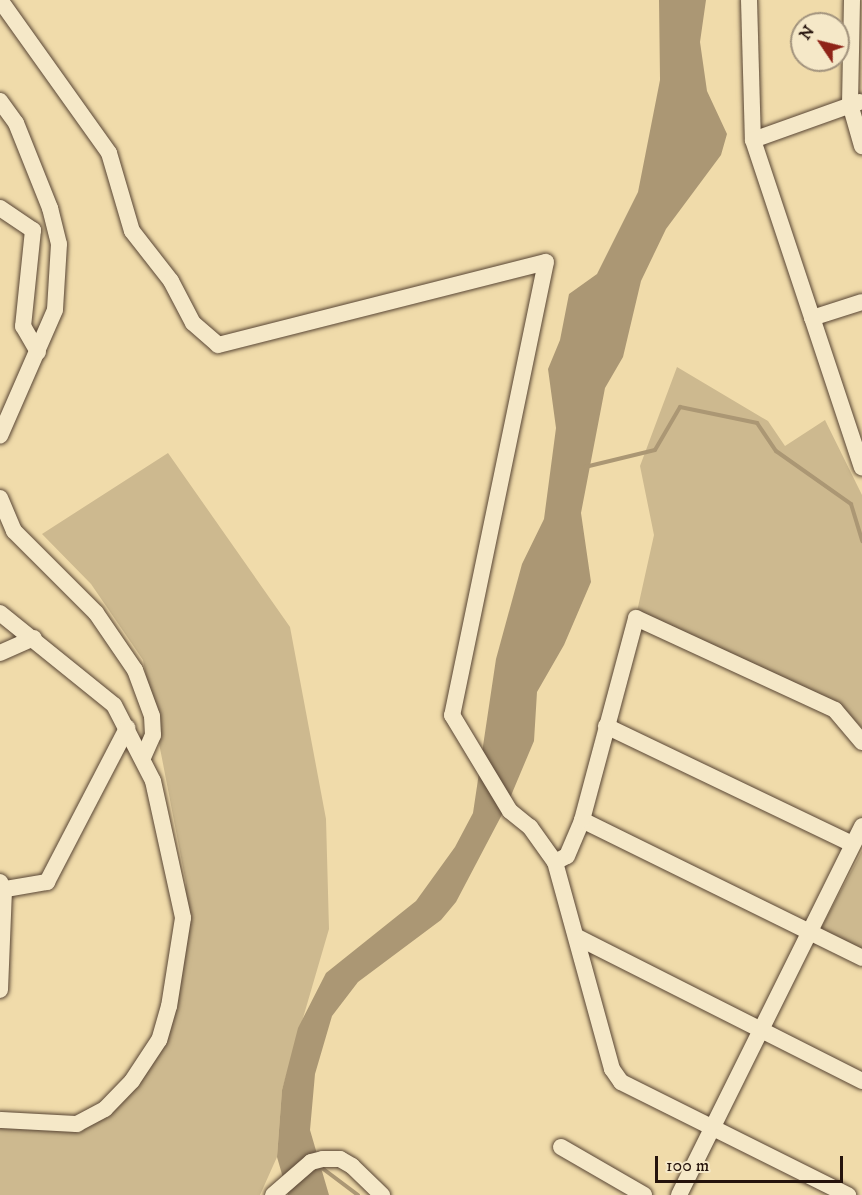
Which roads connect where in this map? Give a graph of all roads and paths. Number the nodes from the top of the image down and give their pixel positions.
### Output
1 (0, 0) edge
2 (749, 0) edge
3 (852, 0) edge
4 (856, 102) edge
5 (3, 114) edge
6 (753, 140) junction
7 (862, 146) edge
8 (0, 208) edge
9 (862, 302) edge
10 (812, 318) junction
11 (38, 352) junction
12 (0, 436) edge
13 (862, 467) edge
14 (0, 498) edge
15 (0, 520) edge
16 (14, 531) junction
17 (0, 613) edge
18 (34, 638) junction
19 (0, 653) edge
20 (606, 726) junction
21 (127, 728) junction
22 (862, 742) edge
23 (143, 757) junction
24 (582, 820) junction
25 (862, 826) edge
26 (852, 844) junction
27 (555, 862) junction
28 (1, 887) edge
29 (808, 929) junction
30 (579, 938) junction
31 (862, 958) edge
32 (0, 990) edge
33 (765, 1029) junction
34 (862, 1081) edge
35 (0, 1120) edge
36 (714, 1126) junction
37 (561, 1147) dead end
38 (273, 1195) edge
39 (382, 1195) edge
40 (644, 1195) edge
41 (679, 1195) edge
42 (848, 1195) edge

1 - 27 street
2 - 6 street
3 - 4 street
4 - 6 street
4 - 7 street
5 - 11 street
6 - 10 street
8 - 11 street
9 - 10 street
10 - 13 street
11 - 12 street
14 - 16 street
15 - 16 street
16 - 23 street
17 - 18 street
18 - 19 street
18 - 21 street
20 - 22 street
20 - 24 street
20 - 26 street
21 - 23 street
21 - 28 street
23 - 35 street
24 - 27 street
24 - 29 street
25 - 26 street
26 - 29 street
27 - 30 street
28 - 32 street
29 - 31 street
29 - 33 street
30 - 33 street
30 - 36 street
33 - 34 street
33 - 36 street
36 - 41 street
36 - 42 street
37 - 40 street
38 - 39 street

